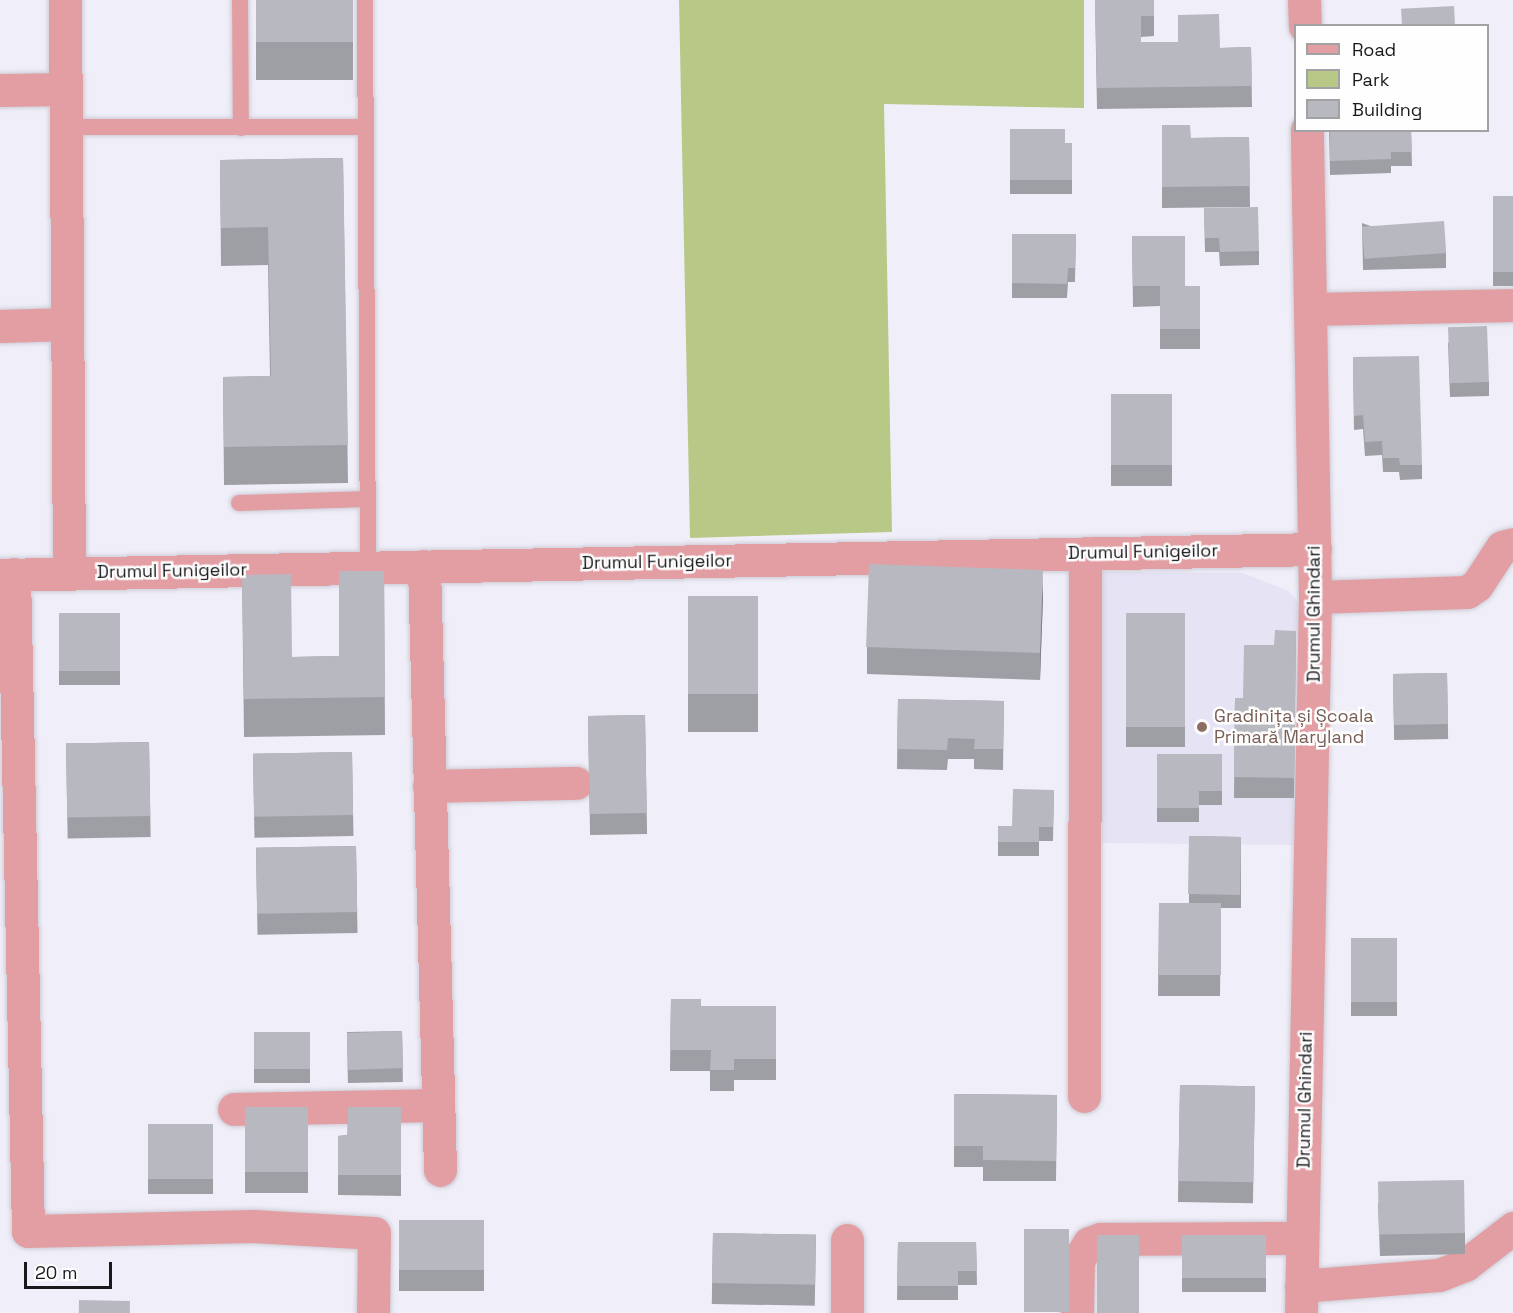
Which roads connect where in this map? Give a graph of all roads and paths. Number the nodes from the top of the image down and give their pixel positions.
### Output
1 (65, 0) edge
2 (240, 0) edge
3 (365, 0) edge
4 (1304, 0) edge
5 (1305, 24) edge
6 (65, 89) junction
7 (0, 90) edge
8 (65, 127) junction
9 (366, 127) junction
10 (241, 128) junction
11 (1307, 132) edge
12 (1513, 305) edge
13 (1312, 309) junction
14 (67, 324) junction
15 (0, 326) edge
16 (368, 499) junction
17 (239, 503) dead end
18 (1513, 544) edge
19 (1315, 549) junction
20 (1085, 553) junction
21 (424, 566) junction
22 (368, 567) junction
23 (69, 573) junction
24 (7, 574) edge
25 (1315, 597) junction
26 (576, 783) dead end
27 (429, 786) junction
28 (1084, 1096) dead end
29 (438, 1105) junction
30 (234, 1109) dead end
31 (440, 1170) dead end
32 (1513, 1228) edge
33 (1302, 1238) junction
34 (848, 1240) dead end
35 (1301, 1300) edge
36 (373, 1313) edge
37 (848, 1313) edge
38 (1077, 1313) edge

1 - 6 street
2 - 10 lane
3 - 9 lane
4 - 5 street
6 - 7 street
6 - 8 street
8 - 10 lane
8 - 14 street
9 - 10 lane
9 - 16 lane
11 - 13 street, Drumul Ghindari
12 - 13 street
13 - 19 street, Drumul Ghindari
14 - 15 street
14 - 23 street
16 - 17 lane
16 - 22 lane
18 - 25 street
19 - 20 street, Drumul Funigeilor
19 - 25 street, Drumul Ghindari
20 - 21 street, Drumul Funigeilor
20 - 28 street
21 - 22 street, Drumul Funigeilor
21 - 27 street
22 - 23 street, Drumul Funigeilor
23 - 24 street, Drumul Funigeilor
24 - 36 street
25 - 33 street, Drumul Ghindari
26 - 27 street
27 - 29 street
29 - 30 street
29 - 31 street
32 - 35 street
33 - 35 street, Drumul Ghindari
33 - 38 street
34 - 37 street

